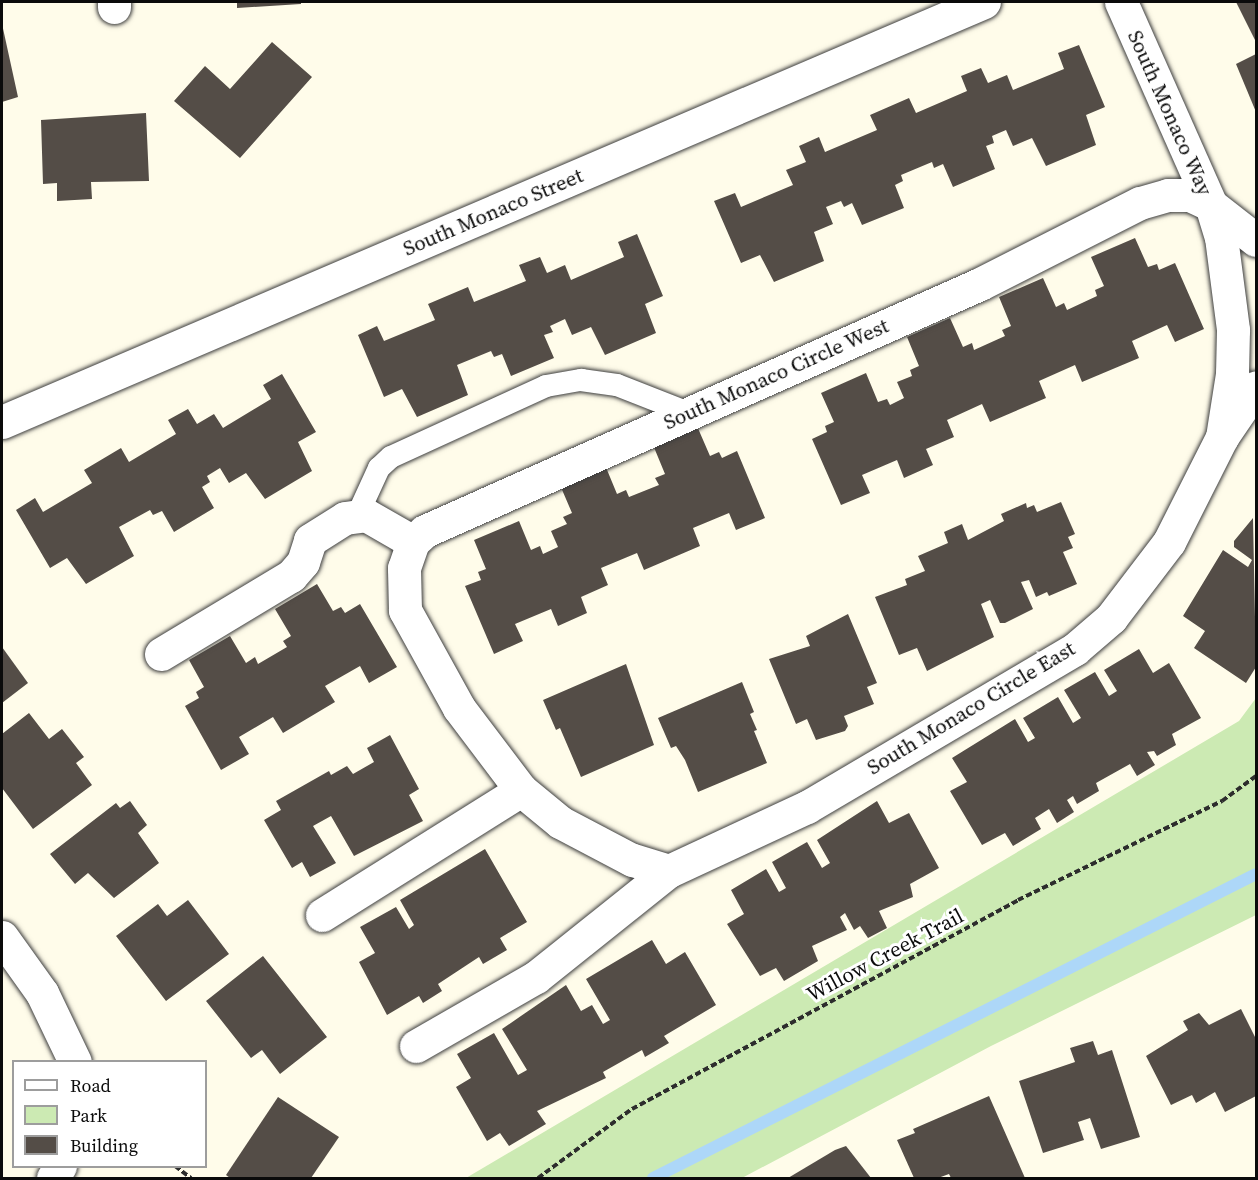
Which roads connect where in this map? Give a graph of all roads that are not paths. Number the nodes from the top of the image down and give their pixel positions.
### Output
1 (984, 2) edge
2 (1121, 2) edge
3 (1210, 205) junction
4 (1257, 240) edge
5 (1257, 387) edge
6 (688, 413) junction
7 (2, 422) edge
8 (1222, 437) junction
9 (357, 516) junction
10 (413, 542) junction
11 (160, 654) dead end
12 (521, 790) junction
13 (669, 871) junction
14 (322, 915) dead end
15 (2, 937) edge
16 (416, 1046) dead end
17 (74, 1060) edge

1 - 7 street, South Monaco Street
2 - 3 street, South Monaco Way
3 - 4 street, South Monaco Way
3 - 6 street, South Monaco Circle West
3 - 8 street
5 - 8 street
6 - 9 lane
6 - 10 street, South Monaco Circle West
8 - 13 street, South Monaco Circle East
9 - 10 street
9 - 11 street
10 - 12 street
12 - 13 street
12 - 14 street
13 - 16 street, South Monaco Circle East
15 - 17 street

